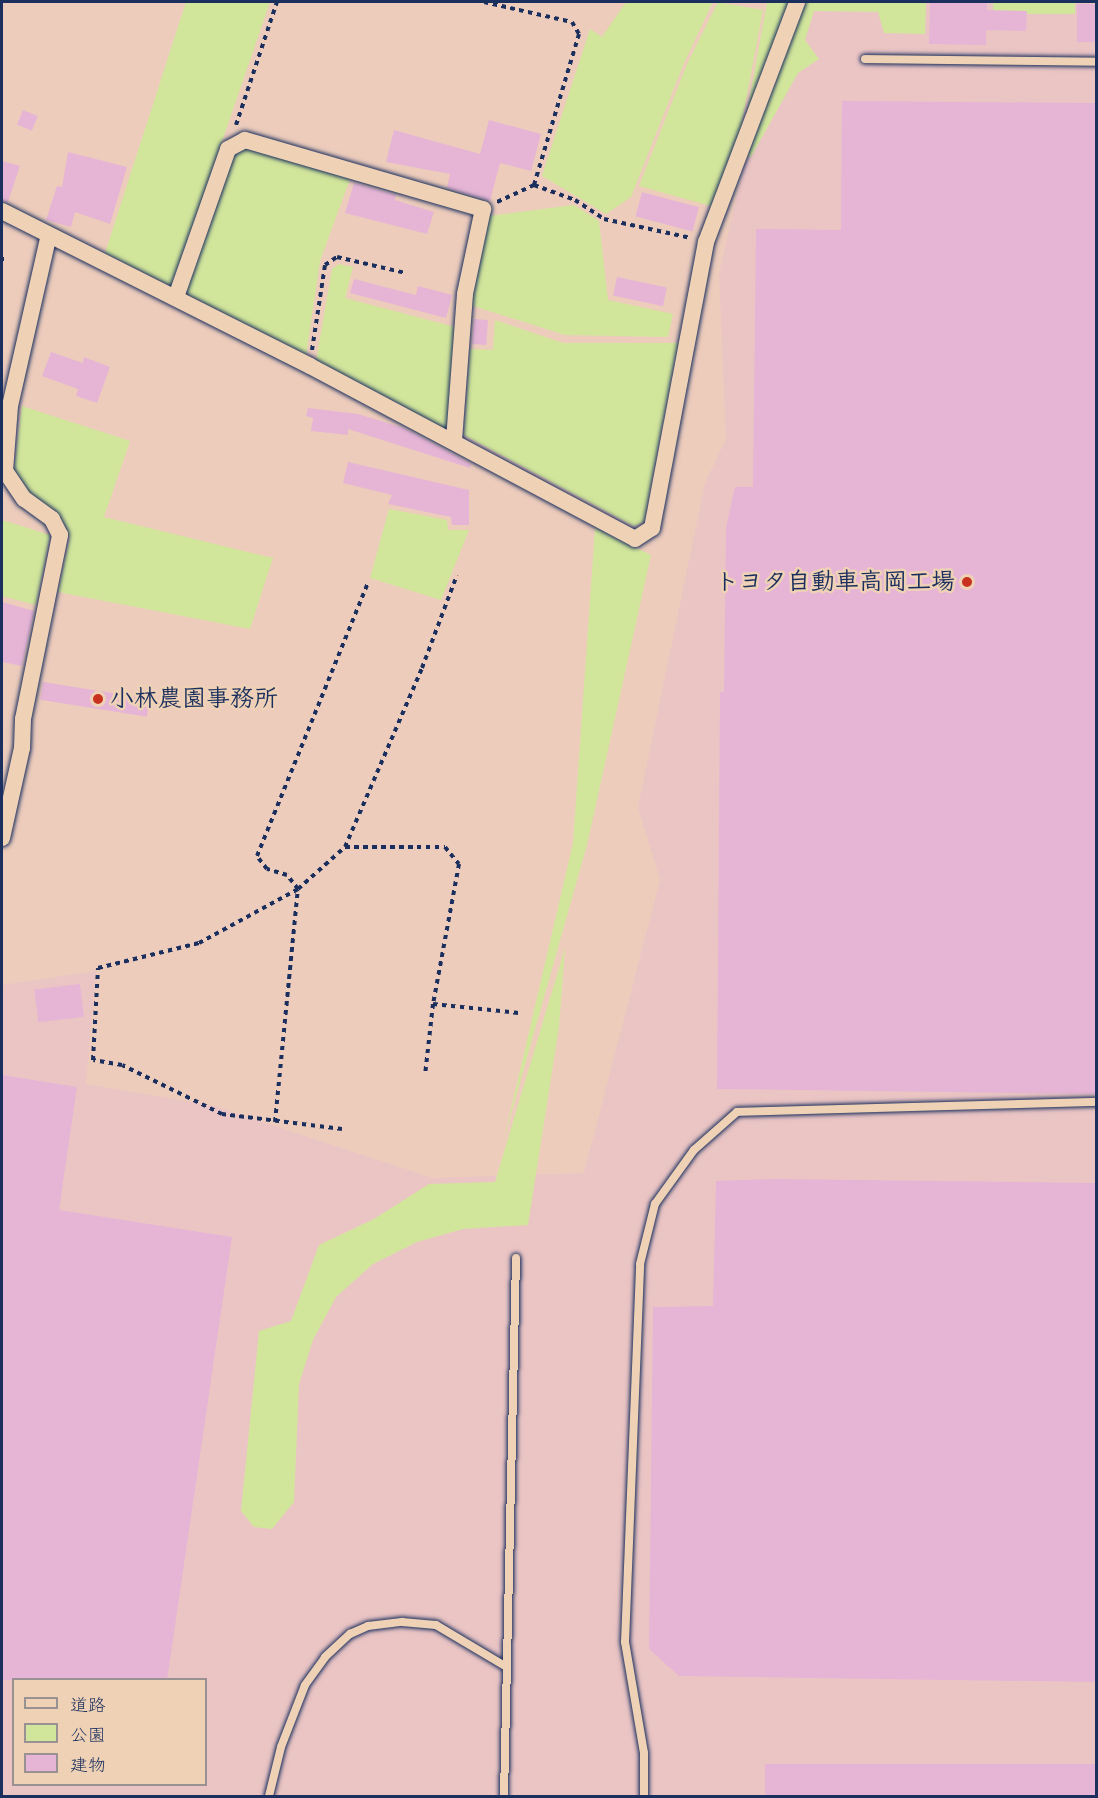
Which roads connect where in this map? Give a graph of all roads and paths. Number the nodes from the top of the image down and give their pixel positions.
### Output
1 (277, 2) edge
2 (484, 2) edge
3 (797, 2) edge
4 (866, 59) dead end
5 (1096, 62) edge
6 (228, 149) junction
7 (534, 185) junction
8 (483, 209) junction
9 (2, 211) edge
10 (49, 235) junction
11 (706, 242) junction
12 (406, 273) dead end
13 (176, 297) junction
14 (310, 366) junction
15 (454, 442) junction
16 (458, 575) dead end
17 (368, 582) dead end
18 (2, 838) edge
19 (345, 846) junction
20 (298, 889) junction
21 (433, 1004) junction
22 (519, 1013) dead end
23 (425, 1076) dead end
24 (1096, 1102) edge
25 (275, 1122) junction
26 (342, 1129) dead end
27 (516, 1258) dead end
28 (505, 1666) junction
29 (269, 1797) edge
30 (504, 1797) edge
31 (644, 1797) edge

1 - 6 path
2 - 7 path
3 - 11 street
4 - 5 lane
6 - 8 street
6 - 13 street
7 - 8 path
7 - 11 path
8 - 15 street
9 - 10 street
10 - 13 street
10 - 18 street
11 - 15 street
12 - 14 path
13 - 14 street
14 - 15 street
16 - 19 path
17 - 20 path
19 - 20 path
19 - 21 path
20 - 25 path
20 - 25 path
21 - 22 path
21 - 23 path
24 - 31 lane
25 - 26 path
27 - 28 lane
28 - 29 lane
28 - 30 lane

